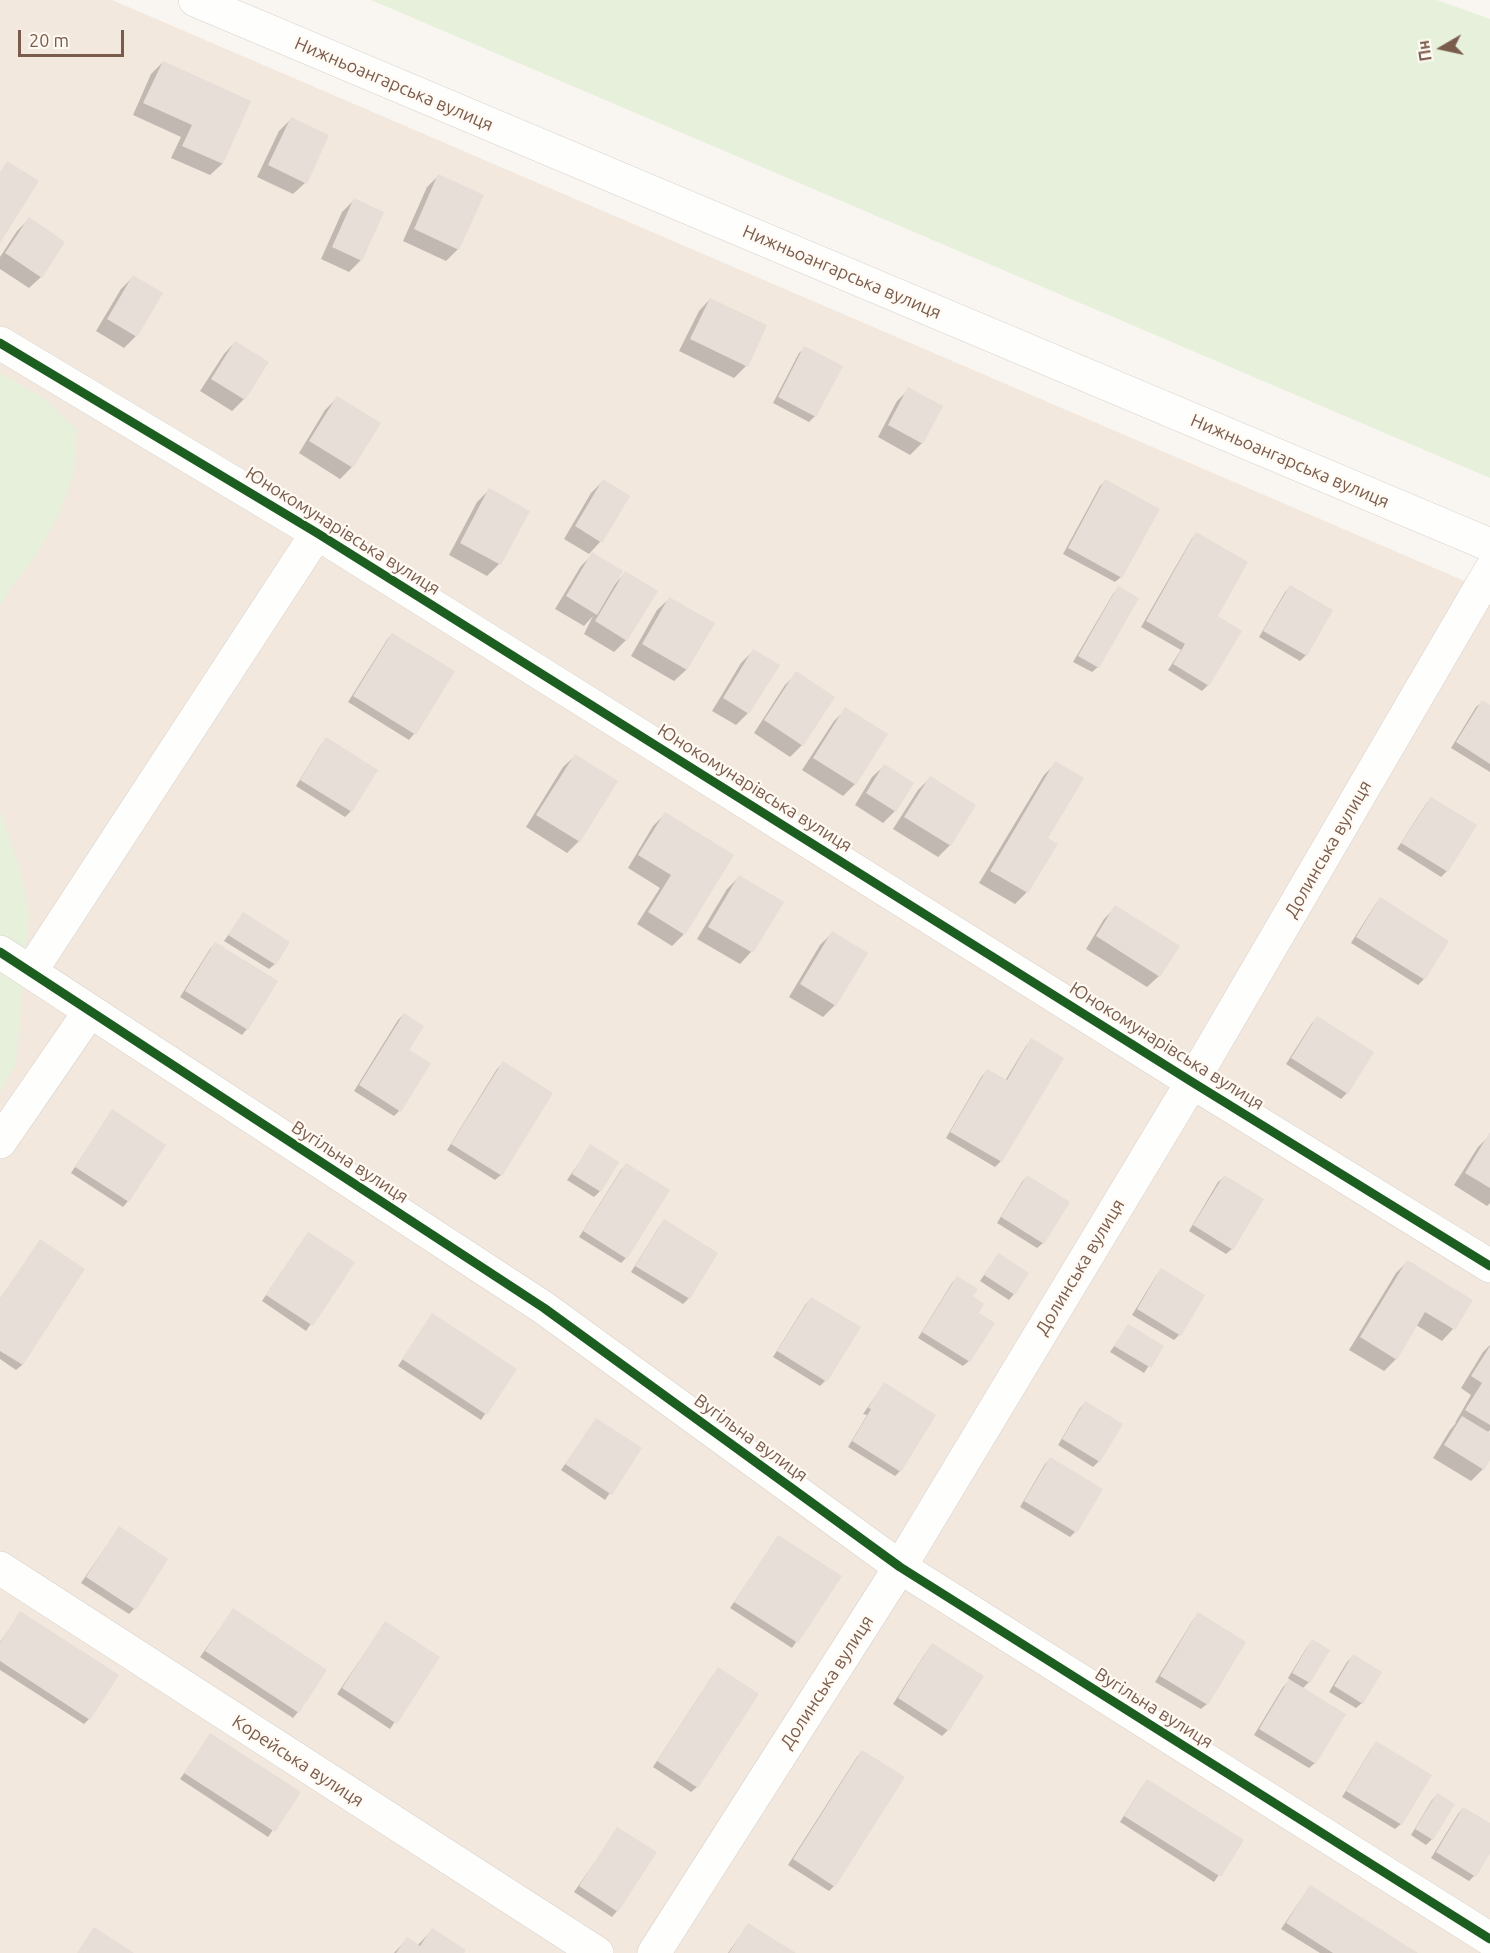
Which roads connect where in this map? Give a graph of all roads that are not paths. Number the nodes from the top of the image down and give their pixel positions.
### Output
1 (195, 0) edge
2 (0, 343) edge
3 (317, 533) junction
4 (1490, 545) edge
5 (1490, 571) edge
6 (0, 952) edge
7 (31, 971) junction
8 (90, 1011) junction
9 (1192, 1082) junction
10 (0, 1142) edge
11 (1490, 1266) edge
12 (900, 1567) junction
13 (0, 1569) edge
14 (1490, 1939) edge
15 (597, 1953) edge
16 (654, 1953) edge

1 - 4 street, Нижньоангарська вулиця
2 - 3 street, Юнокомунарівська вулиця
3 - 7 street
3 - 9 street, Юнокомунарівська вулиця
5 - 9 street, Долинська вулиця
6 - 7 street, Вугільна вулиця
7 - 8 street, Вугільна вулиця
8 - 10 street
8 - 12 street, Вугільна вулиця
9 - 11 street, Юнокомунарівська вулиця
9 - 12 street, Долинська вулиця
12 - 14 street, Вугільна вулиця
12 - 16 street, Долинська вулиця
13 - 15 street, Корейська вулиця

